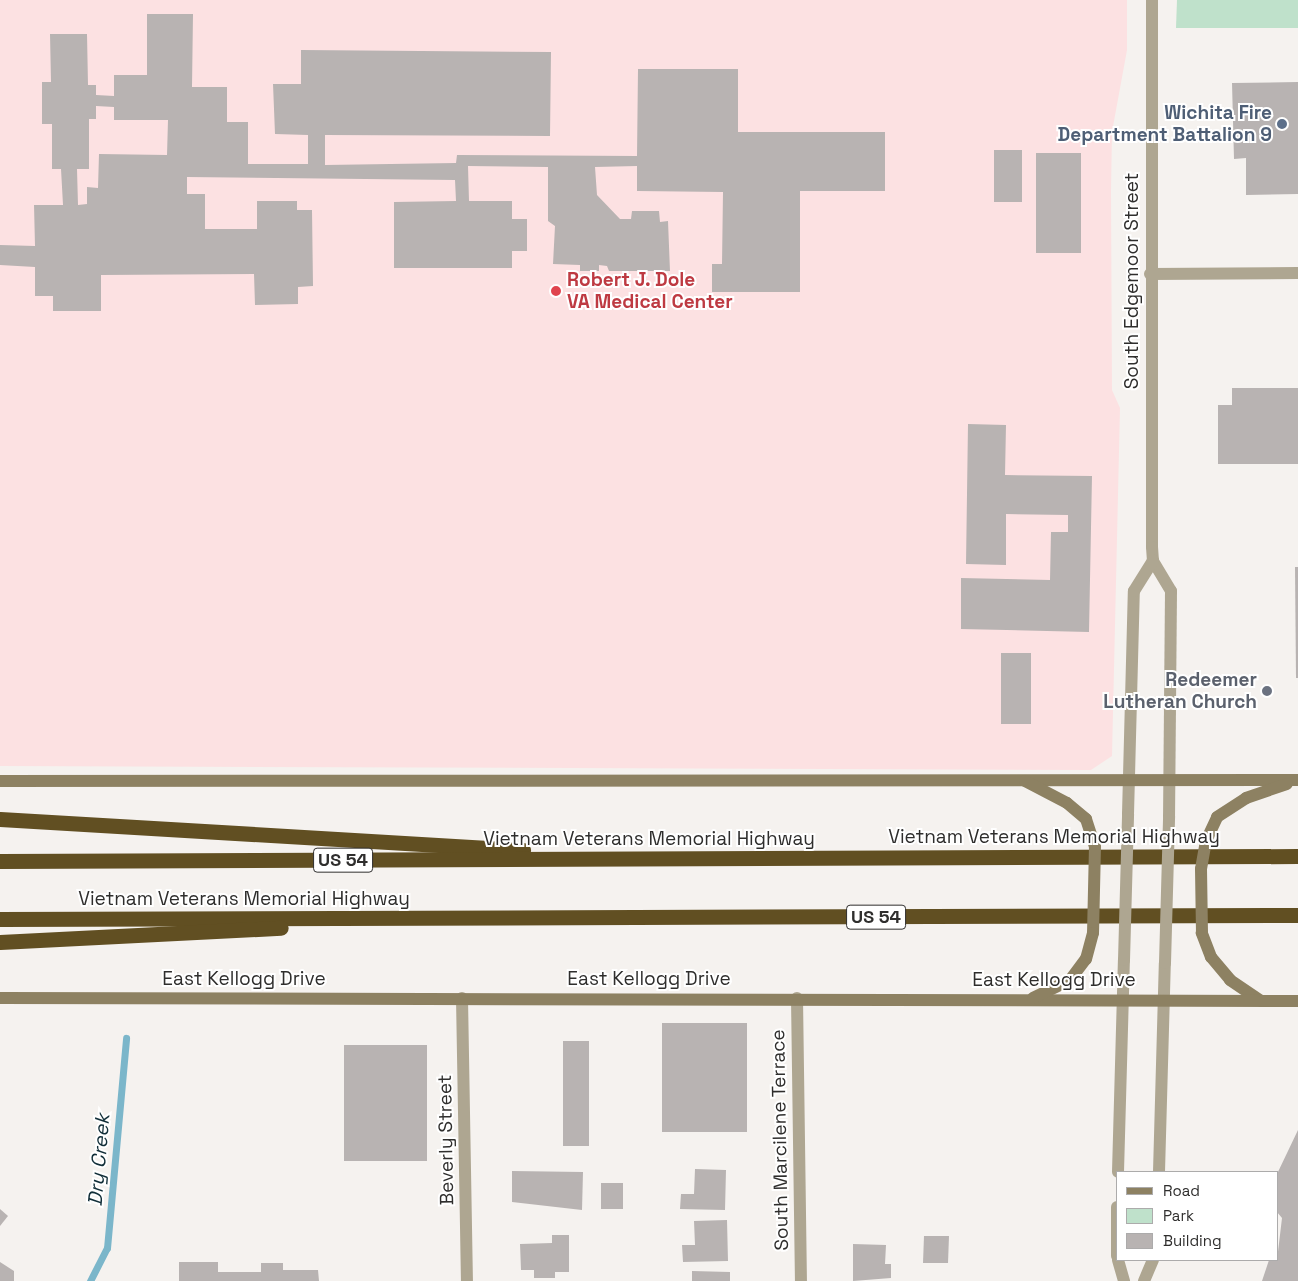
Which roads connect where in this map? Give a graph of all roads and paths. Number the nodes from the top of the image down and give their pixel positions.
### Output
1 (1152, 0) edge
2 (1298, 273) edge
3 (1150, 274) junction
4 (1153, 561) junction
5 (1023, 780) junction
6 (1131, 780) junction
7 (1170, 780) junction
8 (1297, 780) edge
9 (0, 781) edge
10 (0, 819) edge
11 (1298, 856) edge
12 (687, 859) junction
13 (0, 861) edge
14 (1298, 916) edge
15 (479, 918) junction
16 (0, 919) edge
17 (0, 942) edge
18 (0, 998) edge
19 (462, 998) junction
20 (797, 998) junction
21 (1031, 999) junction
22 (1122, 999) junction
23 (1163, 999) junction
24 (1260, 1000) junction
25 (1298, 1001) edge
26 (1118, 1171) edge
27 (1159, 1171) edge
28 (1118, 1261) edge
29 (1153, 1261) edge
30 (466, 1281) edge
31 (801, 1281) edge
32 (1124, 1281) edge
33 (1144, 1281) edge

1 - 3 street, South Edgemoor Street
2 - 3 street
3 - 4 street, South Edgemoor Street
4 - 6 street
4 - 7 street
5 - 6 main road
5 - 9 main road
5 - 21 main road, bridge
6 - 7 main road
6 - 22 street, bridge
7 - 8 main road
7 - 23 street, bridge
8 - 24 main road, bridge
10 - 12 highway
11 - 12 highway, Vietnam Veterans Memorial Highway / US 54
12 - 13 highway, Vietnam Veterans Memorial Highway / US 54
14 - 15 highway, Vietnam Veterans Memorial Highway / US 54
15 - 16 highway, Vietnam Veterans Memorial Highway / US 54
15 - 17 highway
18 - 19 main road, East Kellogg Drive
19 - 20 main road, East Kellogg Drive
19 - 30 street, Beverly Street
20 - 21 main road, East Kellogg Drive
20 - 31 street, South Marcilene Terrace
21 - 22 main road, East Kellogg Drive
22 - 23 main road, East Kellogg Drive
22 - 26 street
23 - 24 main road, East Kellogg Drive
23 - 27 street
24 - 25 main road, East Kellogg Drive
28 - 32 street
29 - 33 street

